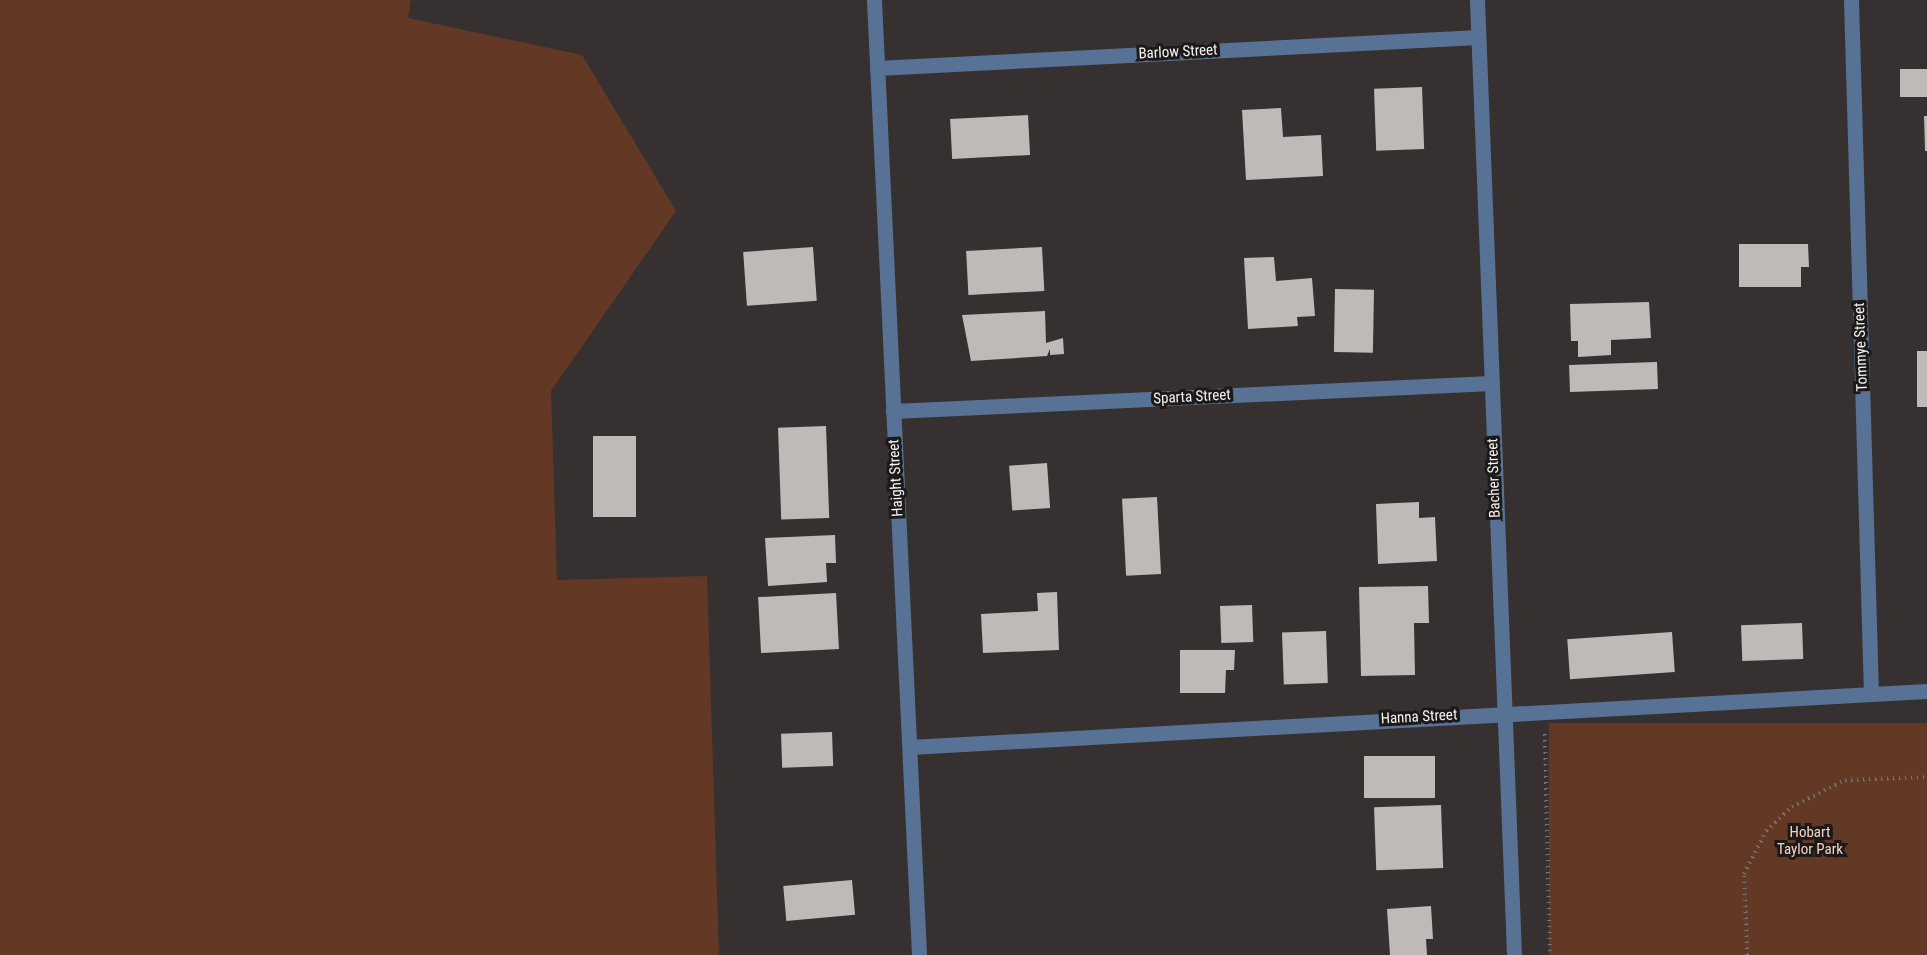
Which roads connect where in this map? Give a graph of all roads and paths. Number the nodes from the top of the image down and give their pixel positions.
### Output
1 (874, 0) edge
2 (1477, 0) edge
3 (1851, 0) edge
4 (1478, 37) junction
5 (877, 68) junction
6 (1491, 383) junction
7 (893, 411) junction
8 (1927, 691) edge
9 (1871, 694) junction
10 (1503, 712) junction
11 (1545, 730) dead end
12 (910, 747) junction
13 (1927, 777) edge
14 (919, 955) edge
15 (1514, 955) edge
16 (1551, 955) edge
17 (1747, 955) edge

1 - 5 street, Haight Street
2 - 4 street, Bacher Street
3 - 9 street, Tommye Street
4 - 5 street, Barlow Street
4 - 6 street, Bacher Street
5 - 7 street, Haight Street
6 - 7 street, Sparta Street
6 - 10 street, Bacher Street
7 - 12 street, Haight Street
8 - 9 street, Hanna Street
9 - 10 street, Hanna Street
10 - 12 street, Hanna Street
10 - 15 street, Bacher Street
11 - 16 path
12 - 14 street, Haight Street
13 - 17 path

